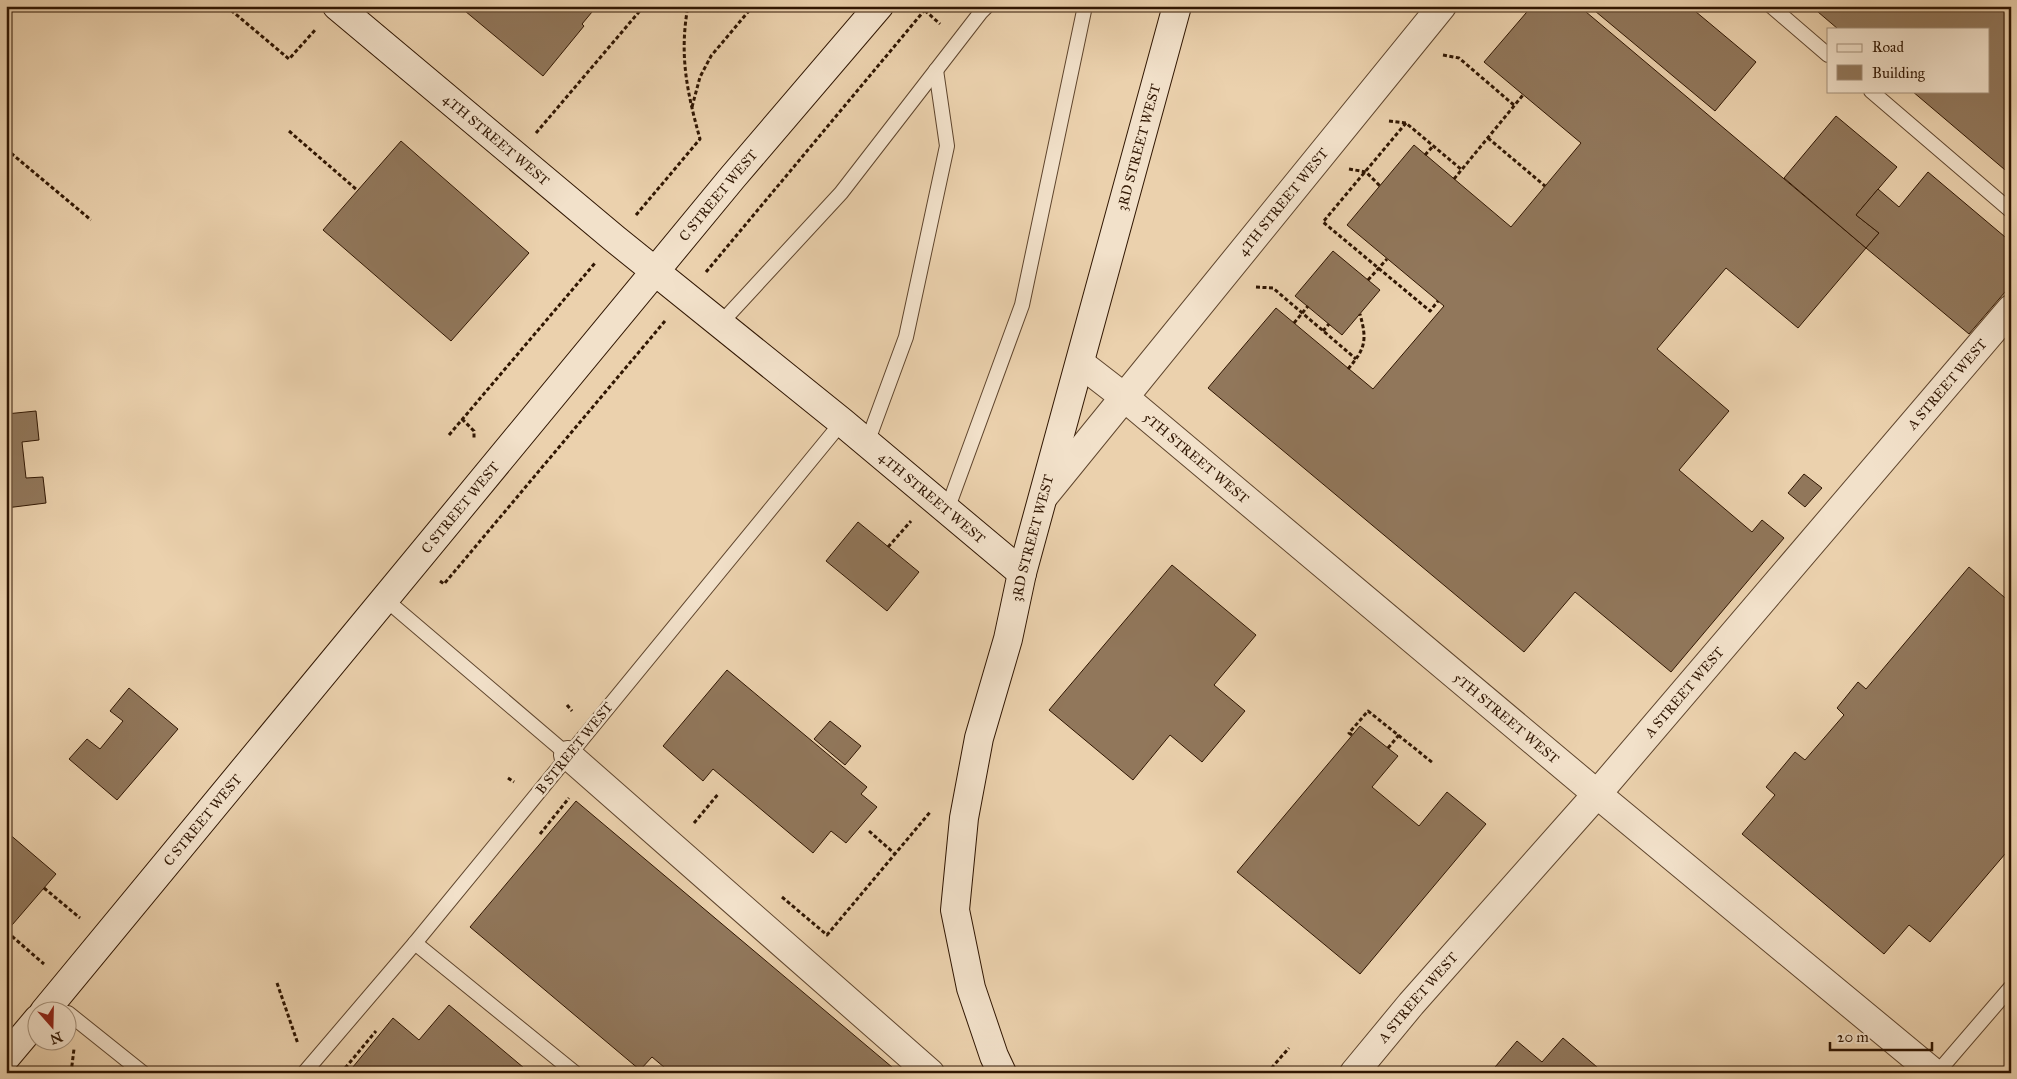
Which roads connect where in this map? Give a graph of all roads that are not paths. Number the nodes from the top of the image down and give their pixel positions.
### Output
1 (337, 6) edge
2 (879, 6) edge
3 (987, 6) edge
4 (1085, 6) edge
5 (1442, 6) edge
6 (1771, 6) edge
7 (1175, 9) edge
8 (1827, 54) edge
9 (936, 70) junction
10 (1871, 92) edge
11 (2011, 211) edge
12 (655, 272) junction
13 (2011, 309) edge
14 (720, 324) junction
15 (1080, 363) junction
16 (1124, 397) junction
17 (842, 422) junction
18 (867, 443) junction
19 (1044, 496) junction
20 (947, 510) junction
21 (1022, 573) junction
22 (385, 599) junction
23 (568, 755) junction
24 (1598, 794) junction
25 (415, 943) junction
26 (2011, 987) edge
27 (59, 1002) edge
28 (78, 1024) edge
29 (28, 1035) edge
30 (6, 1057) edge
31 (305, 1071) edge
32 (143, 1073) edge
33 (575, 1073) edge
34 (930, 1073) edge
35 (1002, 1073) edge
36 (1354, 1073) edge
37 (1936, 1073) edge

1 - 12 street, 4TH STREET WEST
2 - 12 street, C STREET WEST
3 - 9 lane
4 - 20 lane
5 - 16 street, 4TH STREET WEST
6 - 8 lane
7 - 15 street, 3RD STREET WEST
9 - 14 lane
9 - 18 lane
10 - 11 lane
12 - 14 street, 4TH STREET WEST
12 - 22 street, C STREET WEST
13 - 24 street, A STREET WEST
14 - 17 street, 4TH STREET WEST
15 - 16 street, 5TH STREET WEST
15 - 19 street, 3RD STREET WEST
16 - 19 street, 4TH STREET WEST
16 - 24 street, 5TH STREET WEST
17 - 18 street, 4TH STREET WEST
17 - 23 lane, B STREET WEST
18 - 20 street, 4TH STREET WEST
19 - 21 street, 3RD STREET WEST
20 - 21 street, 4TH STREET WEST
21 - 35 street, 3RD STREET WEST
22 - 23 lane
22 - 27 street, C STREET WEST
23 - 25 lane, B STREET WEST
23 - 34 street
24 - 36 street, A STREET WEST
24 - 37 street, 5TH STREET WEST
25 - 31 lane, B STREET WEST
25 - 33 lane
26 - 37 lane
28 - 32 lane
29 - 30 street, C STREET WEST

